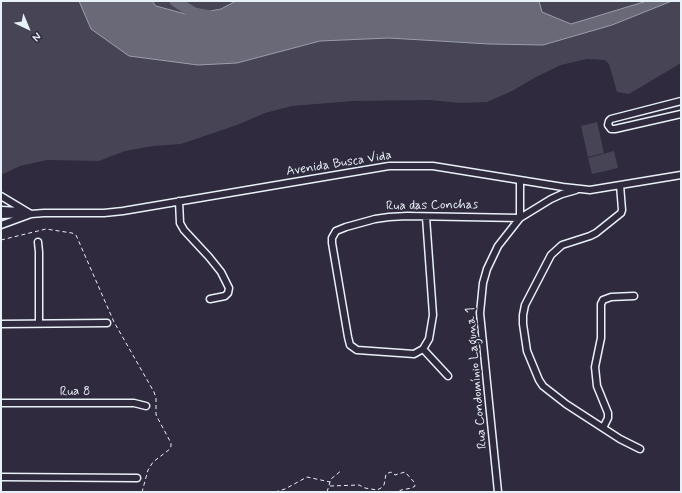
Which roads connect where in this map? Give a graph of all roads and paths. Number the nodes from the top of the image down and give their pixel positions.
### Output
1 (681, 101) edge
2 (681, 114) edge
3 (681, 175) edge
4 (520, 180) junction
5 (620, 185) junction
6 (579, 189) junction
7 (1, 196) edge
8 (179, 201) junction
9 (1, 210) edge
10 (25, 211) junction
11 (32, 214) junction
12 (1, 215) edge
13 (426, 217) junction
14 (520, 218) junction
15 (1, 225) edge
16 (1, 240) edge
17 (38, 242) dead end
18 (634, 296) dead end
19 (210, 300) dead end
20 (39, 323) junction
21 (107, 323) dead end
22 (1, 324) edge
23 (423, 349) junction
24 (448, 376) dead end
25 (2, 404) edge
26 (146, 406) dead end
27 (603, 428) junction
28 (640, 449) dead end
29 (342, 470) dead end
30 (1, 477) edge
31 (137, 478) dead end
32 (330, 482) junction
33 (330, 486) junction
34 (142, 492) edge
35 (275, 492) edge
36 (327, 492) edge
37 (398, 492) edge
38 (498, 492) edge

1 - 2 street
3 - 5 street, Avenida Busca Vida
4 - 6 street, Avenida Busca Vida
4 - 8 street, Avenida Busca Vida
4 - 14 street
5 - 6 street, Avenida Busca Vida
5 - 27 street
6 - 14 street, Rua Condomínio Laguna 1
7 - 10 street
8 - 11 street, Avenida Busca Vida
8 - 19 street
9 - 10 street
10 - 11 street
11 - 12 street
11 - 15 street, Avenida Busca Vida
13 - 14 street, Rua das Conchas
13 - 23 street
13 - 23 street, Rua das Conchas
14 - 38 street, Rua Condomínio Laguna 1
16 - 34 path
17 - 20 street
18 - 27 street
20 - 21 street
20 - 22 street
23 - 24 street
25 - 26 street, Rua 8
27 - 28 street
29 - 32 path
30 - 31 street
32 - 33 path
32 - 35 path
33 - 36 path
33 - 37 path

